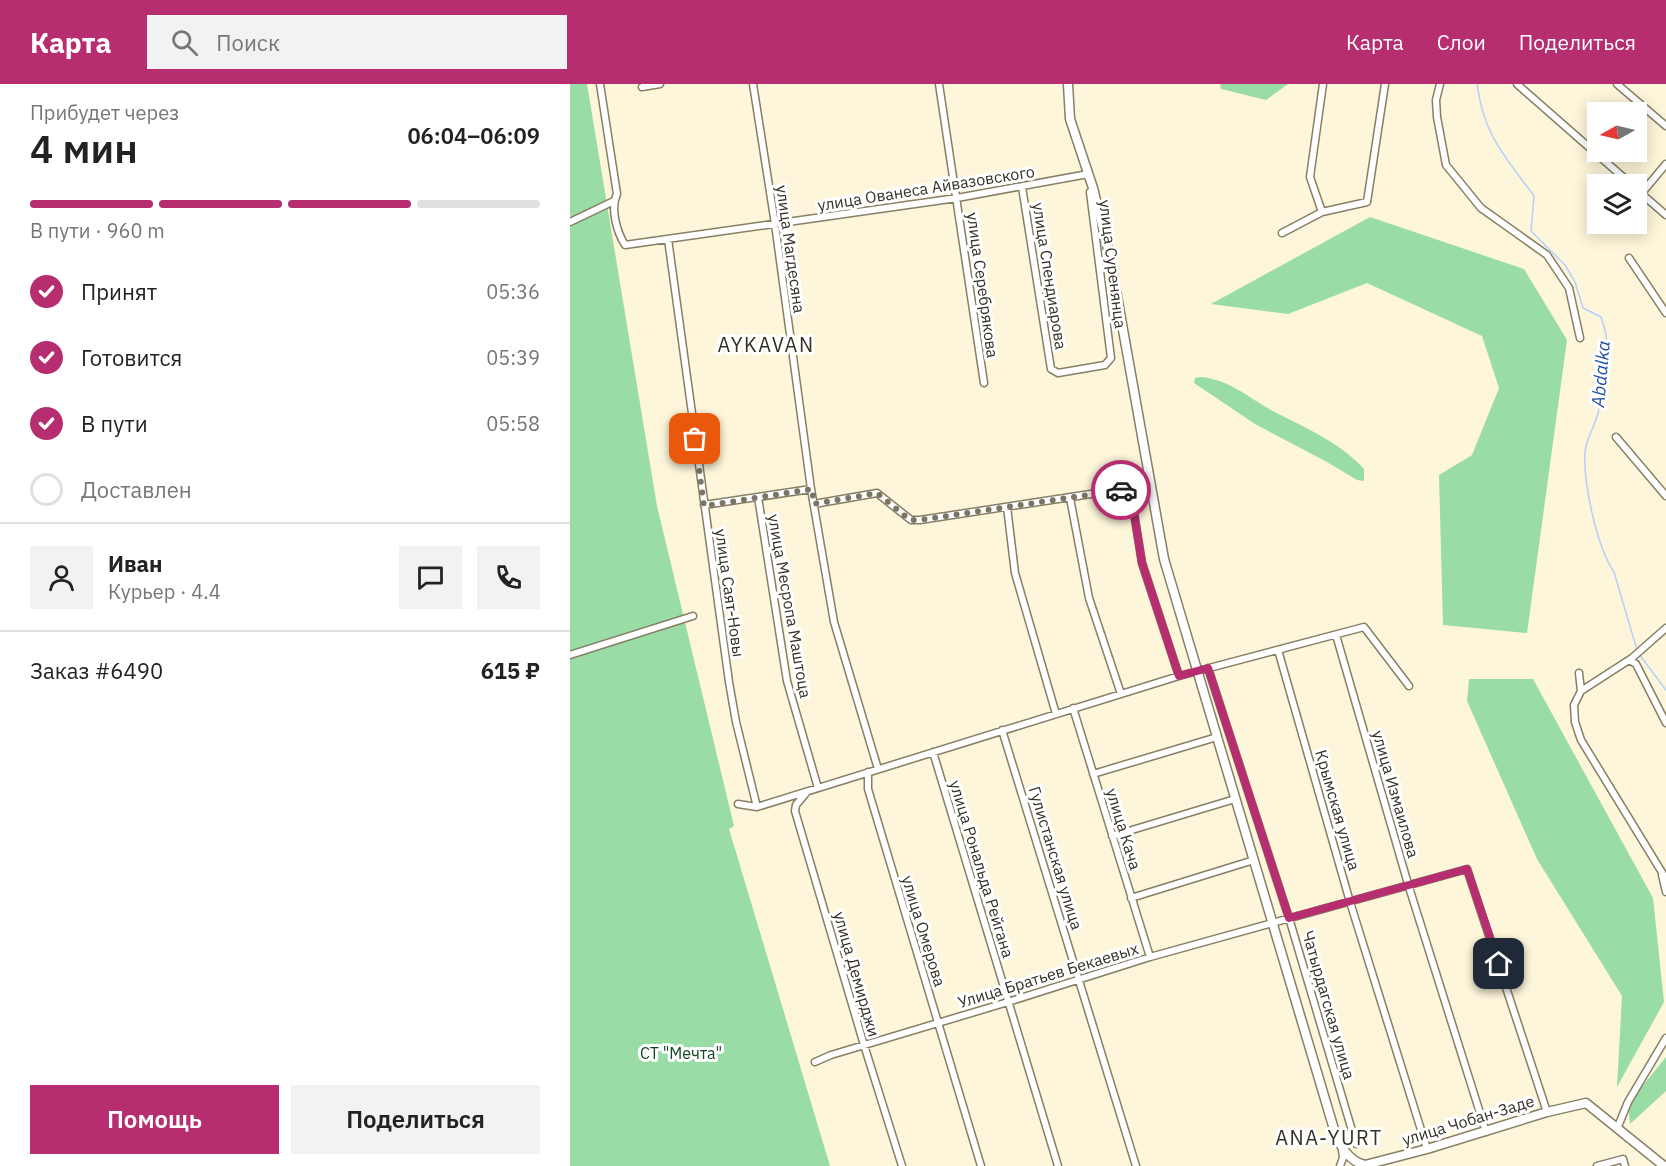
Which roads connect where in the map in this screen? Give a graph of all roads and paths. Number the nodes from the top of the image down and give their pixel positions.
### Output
1 (600, 84) edge
2 (660, 84) edge
3 (753, 84) edge
4 (939, 84) edge
5 (1068, 84) edge
6 (1323, 84) edge
7 (1385, 84) edge
8 (1440, 84) edge
9 (1517, 84) edge
10 (1617, 84) edge
11 (642, 87) dead end
12 (1666, 126) edge
13 (1666, 164) edge
14 (1088, 174) junction
15 (1620, 174) edge
16 (1647, 183) edge
17 (1022, 187) junction
18 (957, 198) junction
19 (1647, 198) edge
20 (614, 201) junction
21 (1322, 212) junction
22 (1666, 215) edge
23 (570, 222) edge
24 (775, 225) junction
25 (1282, 233) dead end
26 (668, 239) junction
27 (1629, 258) dead end
28 (1666, 313) edge
29 (1580, 338) dead end
30 (1051, 369) joint
31 (984, 383) dead end
32 (1616, 437) dead end
33 (812, 489) junction
34 (1666, 496) edge
35 (758, 497) junction
36 (1070, 498) junction
37 (814, 504) junction
38 (704, 506) junction
39 (1007, 507) junction
40 (693, 616) dead end
41 (1666, 628) edge
42 (1336, 635) junction
43 (1278, 650) junction
44 (570, 655) edge
45 (1631, 659) junction
46 (1208, 668) junction
47 (1197, 671) junction
48 (1579, 673) dead end
49 (1179, 676) junction
50 (1409, 686) dead end
51 (1581, 691) junction
52 (1121, 694) junction
53 (1073, 708) junction
54 (1056, 714) junction
55 (1666, 723) edge
56 (1002, 730) junction
57 (1217, 737) junction
58 (933, 752) junction
59 (878, 769) junction
60 (868, 772) junction
61 (1093, 774) junction
62 (818, 788) junction
63 (807, 791) junction
64 (1235, 799) junction
65 (738, 804) dead end
66 (757, 807) junction
67 (1112, 836) junction
68 (1254, 860) junction
69 (1664, 877) edge
70 (1408, 884) junction
71 (1666, 892) edge
72 (1131, 898) junction
73 (1350, 902) junction
74 (1289, 918) junction
75 (1273, 923) junction
76 (1150, 957) junction
77 (1079, 980) junction
78 (1008, 1002) junction
79 (937, 1023) junction
80 (1666, 1038) edge
81 (864, 1046) junction
82 (815, 1062) dead end
83 (1547, 1112) junction
84 (1617, 1129) junction
85 (1486, 1132) junction
86 (1356, 1144) dead end
87 (1342, 1149) junction
88 (1427, 1149) junction
89 (1624, 1163) edge
90 (1361, 1165) edge
91 (902, 1166) edge
92 (981, 1166) edge
93 (1058, 1166) edge
94 (1137, 1166) edge
95 (1340, 1166) edge
96 (1598, 1166) edge
97 (1664, 1166) edge

1 - 20 street
2 - 11 street
3 - 24 street, улица Магдесяна
4 - 18 street, улица Серебрякова
5 - 14 main road
6 - 21 street
7 - 21 street
8 - 29 street
9 - 15 street
10 - 12 street
13 - 16 street
14 - 17 street, улица Ованеса Айвазовского
14 - 30 street, улица Суренянца
14 - 47 main road
17 - 18 street, улица Ованеса Айвазовского
17 - 30 street, улица Спендиарова
18 - 24 street, улица Ованеса Айвазовского
18 - 31 street, улица Серебрякова
19 - 22 street
20 - 23 street
20 - 26 street, улица Ованеса Айвазовского
21 - 25 street
24 - 26 street, улица Ованеса Айвазовского
24 - 33 street, улица Магдесяна
26 - 38 street, улица Саят-Новы
27 - 28 street
32 - 34 street
33 - 35 street
33 - 37 street, улица Магдесяна
35 - 38 street
35 - 62 street, улица Месропа Маштоца
36 - 39 street
36 - 49 street
36 - 52 street
37 - 39 street
37 - 59 street, улица Магдесяна
38 - 66 street, улица Саят-Новы
39 - 54 street
40 - 44 street
41 - 45 street
42 - 43 street
42 - 50 street
42 - 70 street, улица Измаилова
43 - 46 street
43 - 73 street, Крымская улица
45 - 51 street
45 - 55 street
46 - 47 street
46 - 74 street, Чатырдагская улица
47 - 49 street
47 - 57 main road
48 - 51 street
49 - 52 street
51 - 69 street
52 - 53 street
53 - 54 street
53 - 61 street, улица Кача
54 - 56 street
56 - 58 street
56 - 77 street, Гулистанская улица
57 - 61 street
57 - 64 main road
58 - 59 street
58 - 78 street, улица Рональда Рейгана
59 - 60 street
60 - 62 street
60 - 79 street, улица Омерова
61 - 67 street, улица Кача
62 - 63 street
63 - 66 street
63 - 81 street, улица Демирджи
64 - 67 street
64 - 68 main road
65 - 66 street
67 - 72 street, улица Кача
68 - 72 street
68 - 75 main road
69 - 71 street
70 - 73 street, Улица Братьев Бекаевых
70 - 83 street, Улица Братьев Бекаевых
70 - 85 street, улица Измаилова
72 - 76 street, улица Кача
73 - 74 street, Улица Братьев Бекаевых
73 - 88 street, Крымская улица
74 - 75 street, Улица Братьев Бекаевых
74 - 86 street, Чатырдагская улица
75 - 76 street, Улица Братьев Бекаевых
75 - 87 main road
76 - 77 street, Улица Братьев Бекаевых
77 - 78 street, Улица Братьев Бекаевых
77 - 94 street, Гулистанская улица
78 - 79 street, Улица Братьев Бекаевых
78 - 93 street, улица Рональда Рейгана
79 - 81 street, Улица Братьев Бекаевых
79 - 92 street, улица Омерова
80 - 84 street
81 - 82 street, Улица Братьев Бекаевых
81 - 91 street, улица Демирджи
83 - 84 main road, улица Чобан-Заде
83 - 85 main road, улица Чобан-Заде
84 - 97 main road
85 - 88 main road, улица Чобан-Заде
87 - 90 main road
87 - 95 street
88 - 90 main road, улица Чобан-Заде
89 - 96 street

